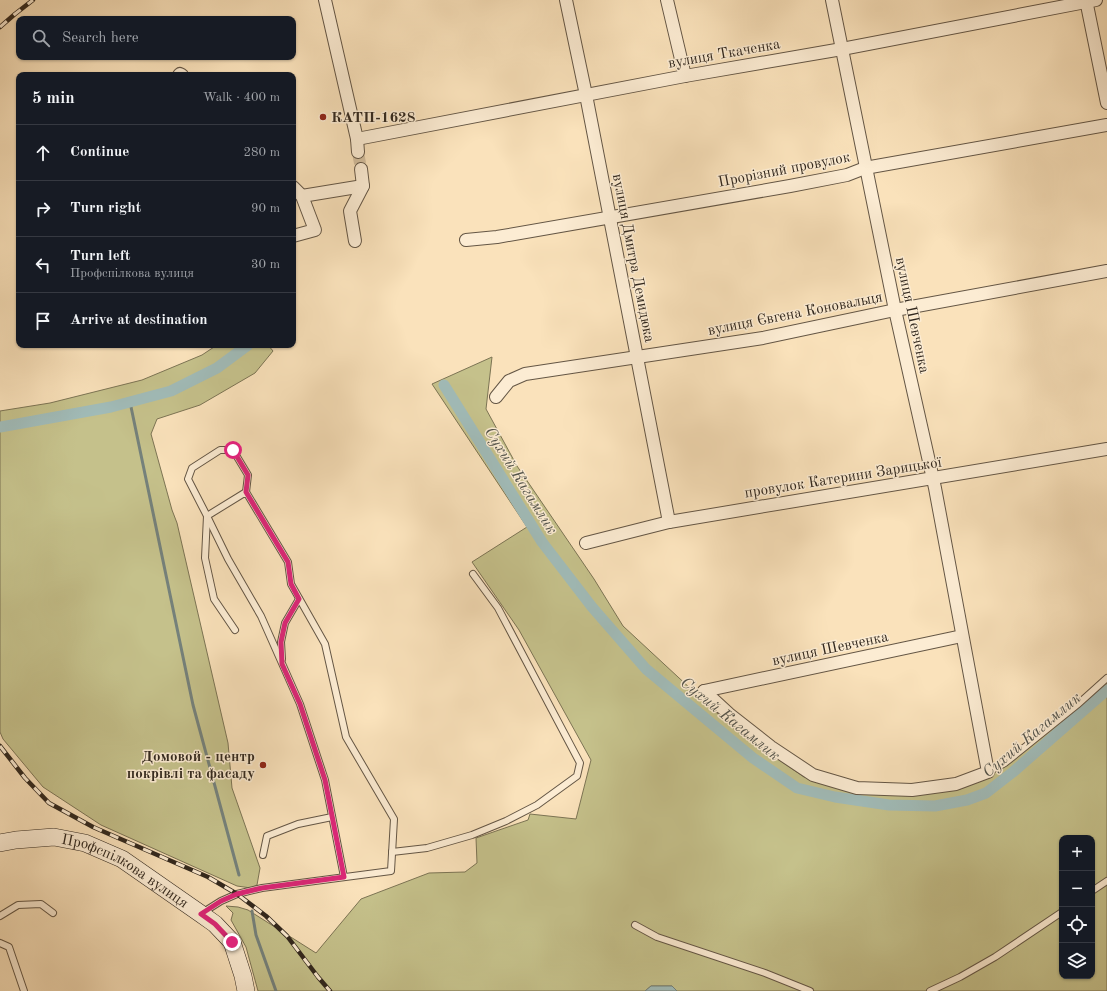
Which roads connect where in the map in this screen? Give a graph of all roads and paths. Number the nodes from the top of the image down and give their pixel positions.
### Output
1 (325, 0) edge
2 (566, 0) edge
3 (667, 0) edge
4 (832, 0) edge
5 (1089, 1) edge
6 (842, 49) junction
7 (685, 76) junction
8 (586, 95) junction
9 (1107, 103) edge
10 (1107, 125) edge
11 (357, 139) junction
12 (358, 152) tunnel mouth
13 (866, 168) junction
14 (361, 169) tunnel mouth
15 (363, 186) junction
16 (297, 191) edge
17 (610, 217) junction
18 (296, 235) edge
19 (466, 240) dead end
20 (355, 241) dead end
21 (1107, 271) edge
22 (895, 310) junction
23 (637, 358) junction
24 (496, 397) dead end
25 (1107, 448) edge
26 (933, 478) junction
27 (246, 492) junction
28 (207, 516) junction
29 (670, 522) junction
30 (586, 543) dead end
31 (473, 574) dead end
32 (299, 599) junction
33 (235, 630) dead end
34 (962, 636) junction
35 (282, 664) junction
36 (1107, 678) edge
37 (988, 772) junction
38 (332, 817) junction
39 (0, 843) edge
40 (392, 852) junction
41 (263, 855) dead end
42 (344, 877) junction
43 (1107, 881) edge
44 (1095, 889) edge
45 (53, 913) dead end
46 (201, 914) junction
47 (1059, 914) edge
48 (0, 916) edge
49 (635, 925) dead end
50 (0, 943) edge
51 (24, 991) edge
52 (246, 991) edge
53 (810, 991) edge
54 (930, 991) edge

1 - 11 street
2 - 8 street, вулиця Дмитра Демидюка
3 - 7 street
4 - 6 street, вулиця Шевченка
5 - 6 street, вулиця Ткаченка
5 - 9 street
6 - 7 street, вулиця Ткаченка
6 - 13 street, вулиця Шевченка
7 - 8 street, вулиця Ткаченка
8 - 11 street, вулиця Ткаченка
8 - 17 street, вулиця Дмитра Демидюка
10 - 13 street, Прорізний провулок
11 - 12 street
13 - 17 street, Прорізний провулок
13 - 22 street, вулиця Шевченка
14 - 15 street
15 - 16 street
15 - 20 street
16 - 18 street
17 - 19 street, Прорізний провулок
17 - 23 street, вулиця Дмитра Демидюка
21 - 22 street, вулиця Євгена Коновальця
22 - 23 street, вулиця Євгена Коновальця
22 - 26 street, вулиця Шевченка
23 - 24 street, вулиця Євгена Коновальця
23 - 29 street, вулиця Дмитра Демидюка
25 - 26 street, провулок Катерини Зарицької
26 - 29 street, провулок Катерини Зарицької
26 - 34 street, вулиця Шевченка
27 - 28 lane
27 - 28 lane
27 - 32 lane
28 - 33 lane
28 - 35 lane
29 - 30 street, провулок Катерини Зарицької
31 - 40 lane
32 - 35 lane
32 - 40 lane
34 - 37 street, вулиця Шевченка
34 - 37 street, вулиця Шевченка
35 - 38 lane
36 - 37 lane
38 - 41 lane
38 - 42 lane
39 - 46 street, Профспілкова вулиця
40 - 42 lane
42 - 46 lane
43 - 44 lane
45 - 48 lane
46 - 52 street, Профспілкова вулиця
47 - 54 lane
49 - 53 lane
50 - 51 lane

